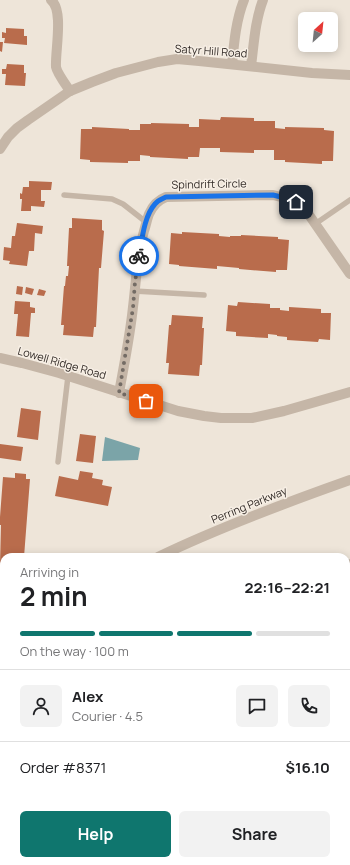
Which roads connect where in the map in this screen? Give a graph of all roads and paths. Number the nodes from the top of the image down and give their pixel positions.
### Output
1 (51, 0) edge
2 (244, 0) edge
3 (263, 0) edge
4 (232, 64) junction
5 (251, 66) junction
6 (350, 75) edge
7 (70, 91) junction
8 (0, 149) edge
9 (64, 195) dead end
10 (350, 200) edge
11 (146, 222) junction
12 (315, 224) junction
13 (350, 274) edge
14 (134, 291) junction
15 (204, 295) dead end
16 (0, 358) edge
17 (68, 376) junction
18 (350, 392) edge
19 (119, 393) junction
20 (58, 462) dead end
21 (350, 480) edge
22 (167, 553) edge

1 - 7 street
2 - 4 street
3 - 5 street
4 - 5 street, Satyr Hill Road
4 - 7 street, Satyr Hill Road
5 - 6 street, Satyr Hill Road
7 - 8 street, Satyr Hill Road
9 - 11 lane
10 - 12 lane
11 - 12 street, Spindrift Circle
11 - 14 street, Spindrift Circle
12 - 13 street, Spindrift Circle
14 - 15 lane
14 - 19 street, Spindrift Circle
16 - 17 street, Lowell Ridge Road
17 - 19 street, Lowell Ridge Road
17 - 20 lane
18 - 19 street, Lowell Ridge Road
21 - 22 street, Perring Parkway

